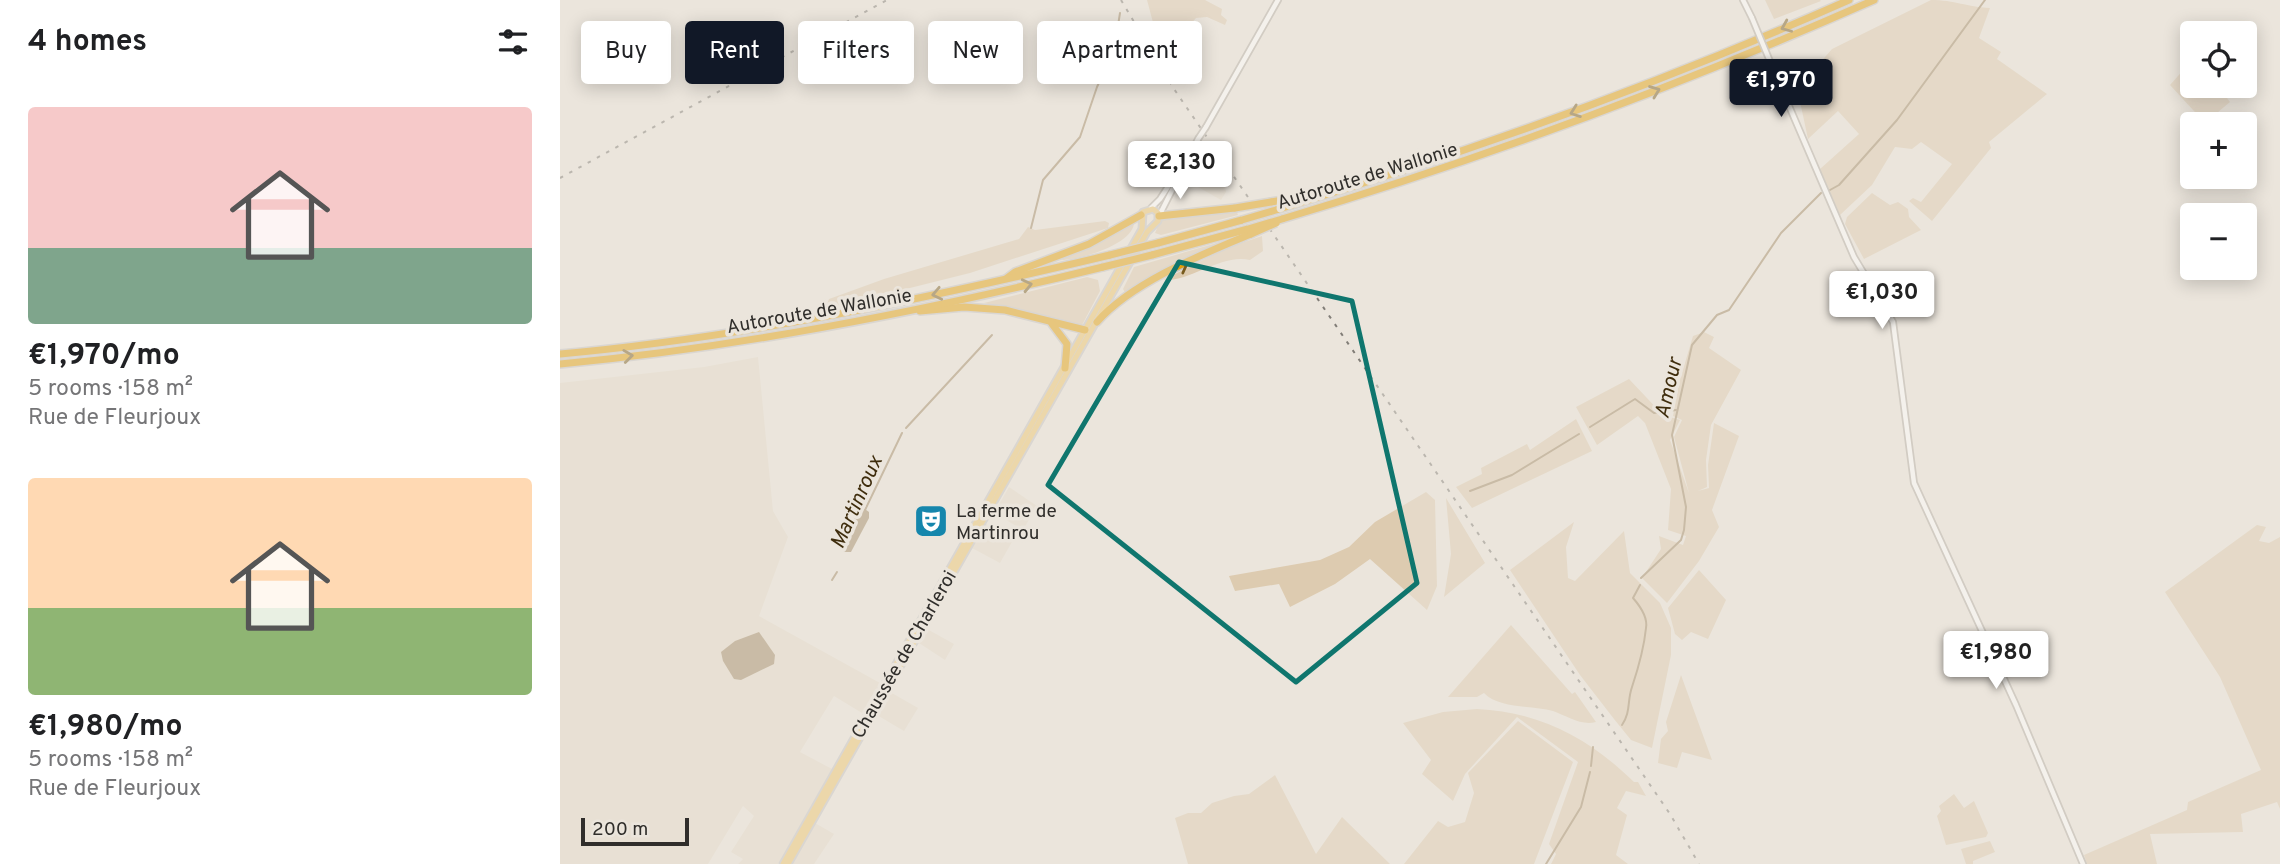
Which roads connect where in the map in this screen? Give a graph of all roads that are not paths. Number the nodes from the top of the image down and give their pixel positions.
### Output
1 (1278, 0) edge
2 (1743, 0) edge
3 (1849, 0) edge
4 (1874, 0) edge
5 (1184, 165) junction
6 (1178, 179) junction
7 (1335, 193) junction
8 (1168, 207) joint
9 (1150, 208) junction
10 (1177, 215) junction
11 (1159, 216) junction
12 (1142, 219) junction
13 (1152, 226) junction
14 (1249, 232) junction
15 (1004, 280) junction
16 (1110, 287) junction
17 (1112, 296) junction
18 (1123, 300) junction
19 (912, 310) junction
20 (1049, 321) junction
21 (1096, 324) junction
22 (1085, 330) junction
23 (560, 354) edge
24 (560, 364) edge
25 (1065, 368) junction
26 (786, 864) edge
27 (2083, 864) edge

1 - 5 street, bridge
2 - 27 street, bridge
3 -> 7 highway, Autoroute de Wallonie
14 -> 4 highway, Autoroute de Wallonie, bridge
5 - 6 street
5 - 9 street
6 - 8 street
6 - 11 street
7 - 10 highway, bridge
7 - 15 highway, Autoroute de Wallonie, bridge
8 - 10 highway
9 - 11 main road
9 - 12 main road
10 - 11 highway
11 - 13 main road, Chaussée de Charleroi
12 - 13 main road
12 - 15 highway
12 - 16 main road, Chaussée de Charleroi
13 - 17 main road, Chaussée de Charleroi
18 -> 14 highway
19 -> 14 highway, Autoroute de Wallonie, bridge
15 -> 23 highway, Autoroute de Wallonie
16 - 17 main road
16 - 22 main road, Chaussée de Charleroi
17 - 18 highway
17 - 21 main road, Chaussée de Charleroi
18 - 21 highway
19 - 20 highway
24 -> 19 highway, Autoroute de Wallonie
20 - 22 highway
20 - 25 highway
21 - 22 main road
21 - 26 main road, Chaussée de Charleroi
22 - 25 main road, Chaussée de Charleroi
25 - 26 main road, Chaussée de Charleroi

